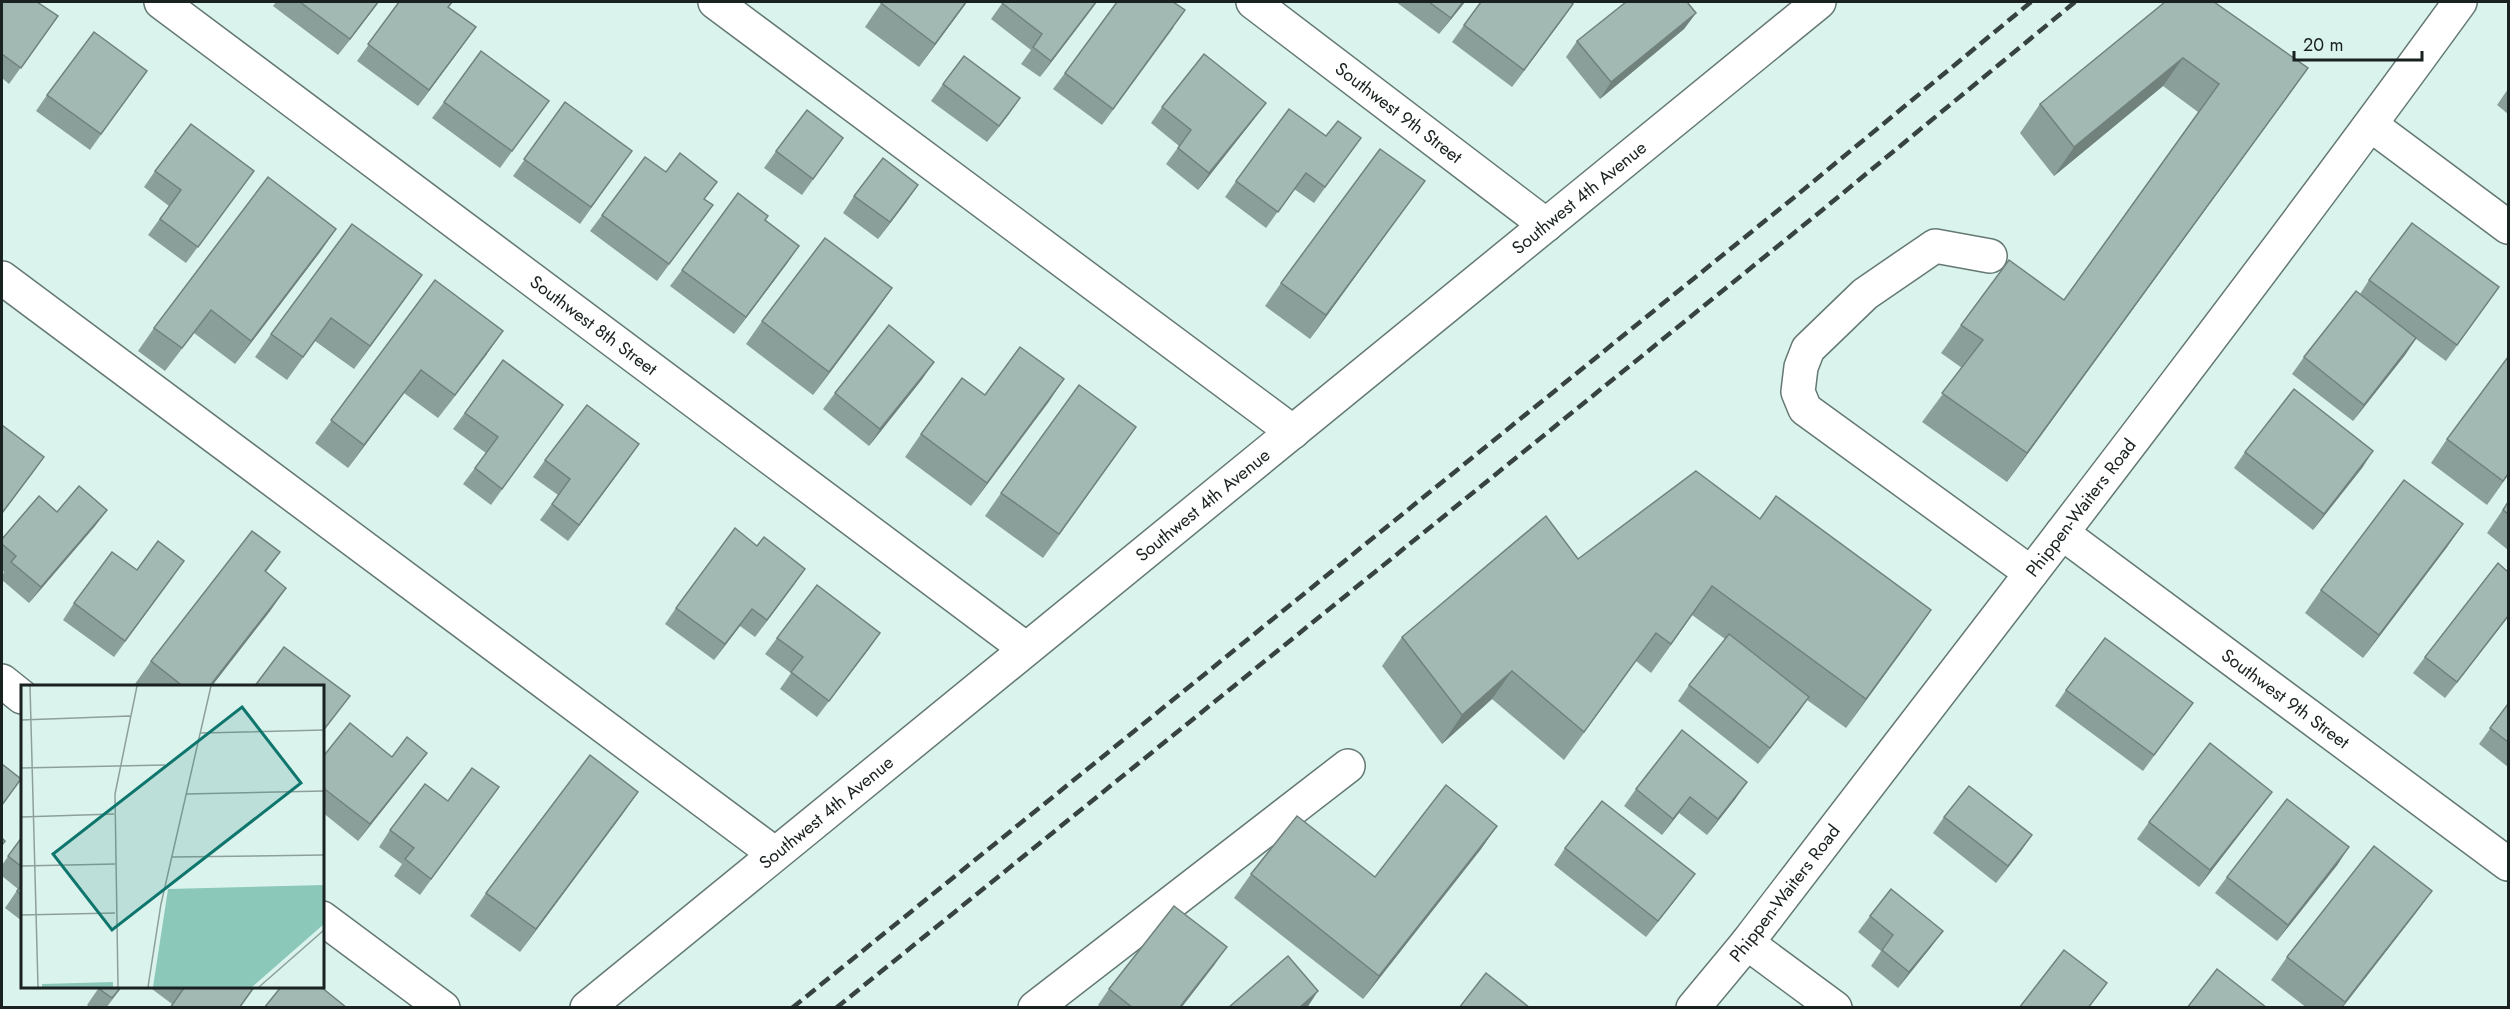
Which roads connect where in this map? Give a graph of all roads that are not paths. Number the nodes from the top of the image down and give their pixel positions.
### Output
1 (161, 2) edge
2 (715, 2) edge
3 (1253, 2) edge
4 (2460, 2) edge
5 (1805, 5) edge
6 (2371, 124) junction
7 (1546, 225) junction
8 (2508, 227) edge
9 (1990, 256) dead end
10 (2, 278) edge
11 (1293, 432) junction
12 (2062, 533) junction
13 (2031, 573) junction
14 (1026, 649) junction
15 (2, 681) edge
16 (21, 696) edge
17 (1348, 766) dead end
18 (775, 854) junction
19 (2508, 864) edge
20 (324, 919) edge
21 (1747, 943) junction
22 (443, 1008) edge
23 (587, 1008) edge
24 (1035, 1008) edge
25 (1693, 1008) edge
26 (1835, 1008) edge

1 - 14 street, Southwest 8th Street
2 - 11 street
3 - 7 street, Southwest 9th Street
4 - 6 street, Phippen-Waiters Road
5 - 7 street, Southwest 4th Avenue
6 - 8 street
6 - 12 street, Phippen-Waiters Road
7 - 11 street, Southwest 4th Avenue
9 - 13 street
10 - 18 street
11 - 14 street, Southwest 4th Avenue
12 - 13 street, Phippen-Waiters Road
12 - 19 street, Southwest 9th Street
13 - 21 street, Phippen-Waiters Road
14 - 18 street, Southwest 4th Avenue
15 - 16 street
17 - 24 street
18 - 23 street, Southwest 4th Avenue
20 - 22 street
21 - 25 street, Phippen-Waiters Road
21 - 26 street

